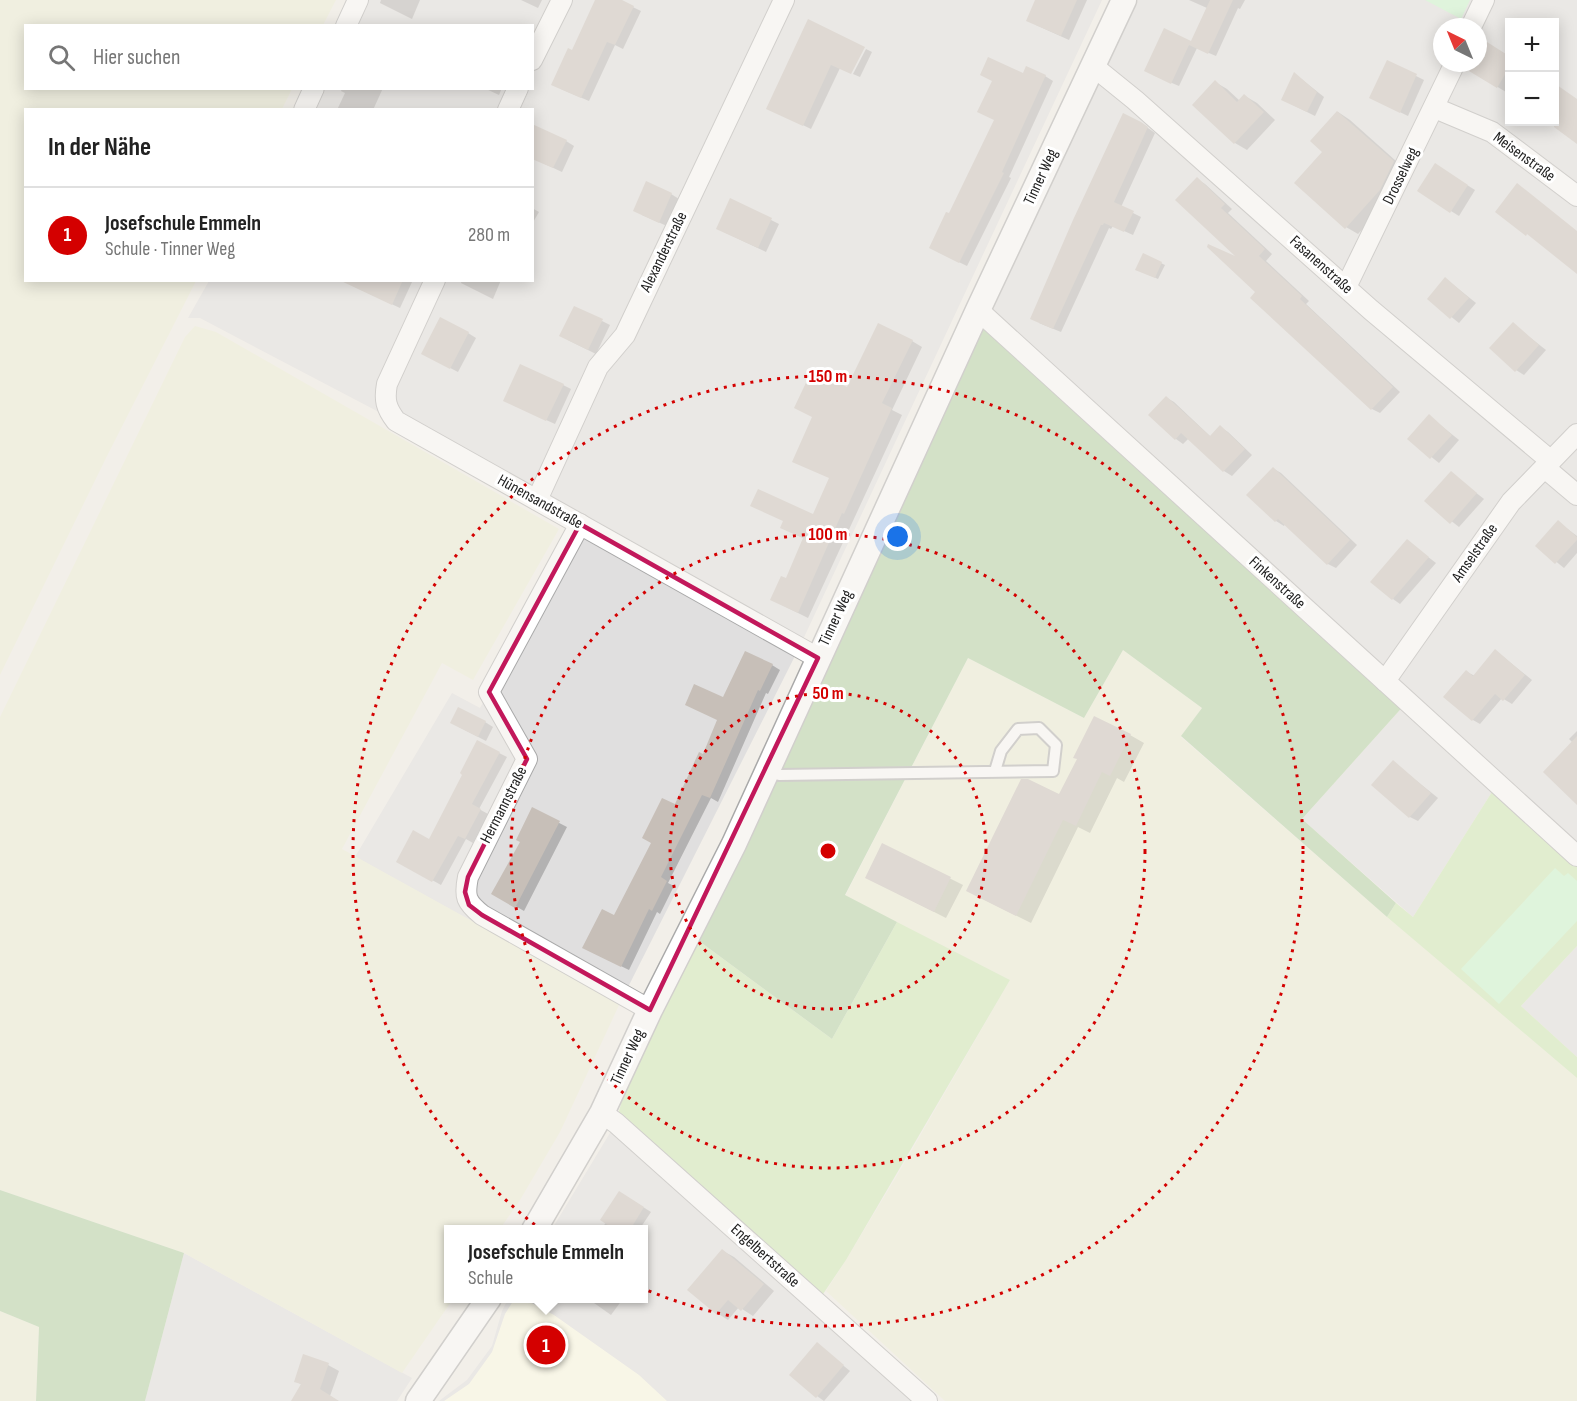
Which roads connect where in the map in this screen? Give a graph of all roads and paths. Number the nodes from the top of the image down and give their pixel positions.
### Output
1 (358, 0) edge
2 (562, 0) edge
3 (784, 0) edge
4 (1124, 0) edge
5 (1484, 0) edge
6 (1475, 18) edge
7 (347, 24) edge
8 (534, 56) edge
9 (1094, 66) junction
10 (1451, 72) edge
11 (313, 90) edge
12 (518, 90) edge
13 (305, 108) edge
14 (509, 108) edge
15 (1435, 108) junction
16 (1577, 196) edge
17 (434, 282) edge
18 (1346, 287) junction
19 (978, 310) junction
20 (1577, 434) edge
21 (1548, 464) junction
22 (1577, 495) edge
23 (537, 500) junction
24 (580, 524) junction
25 (818, 658) junction
26 (1385, 681) junction
27 (767, 770) junction
28 (995, 771) junction
29 (1577, 856) edge
30 (650, 1010) junction
31 (602, 1113) junction
32 (537, 1225) edge
33 (486, 1303) edge
34 (418, 1401) edge
35 (927, 1401) edge

1 - 7 street
2 - 8 street
3 - 23 street, Alexanderstraße
4 - 9 street, Tinner Weg
5 - 6 street
9 - 18 street, Fasanenstraße
9 - 19 street, Tinner Weg
10 - 15 street, Drosselweg
11 - 13 street
12 - 14 street
15 - 16 street, Meisenstraße
15 - 18 street, Drosselweg
17 - 23 street, Hünensandstraße
18 - 21 street, Fasanenstraße
19 - 25 street, Tinner Weg
19 - 26 street, Finkenstraße
20 - 21 street, Amselstraße
21 - 22 street, Fasanenstraße
21 - 26 street, Amselstraße
23 - 24 street, Hünensandstraße
24 - 25 street, Hünensandstraße
24 - 30 street, Hermannstraße
25 - 27 street, Tinner Weg
26 - 29 street, Finkenstraße
27 - 28 lane
27 - 30 street, Tinner Weg
28 - 28 lane
30 - 31 street, Tinner Weg
31 - 32 street, Tinner Weg
31 - 35 street, Engelbertstraße
33 - 34 street

